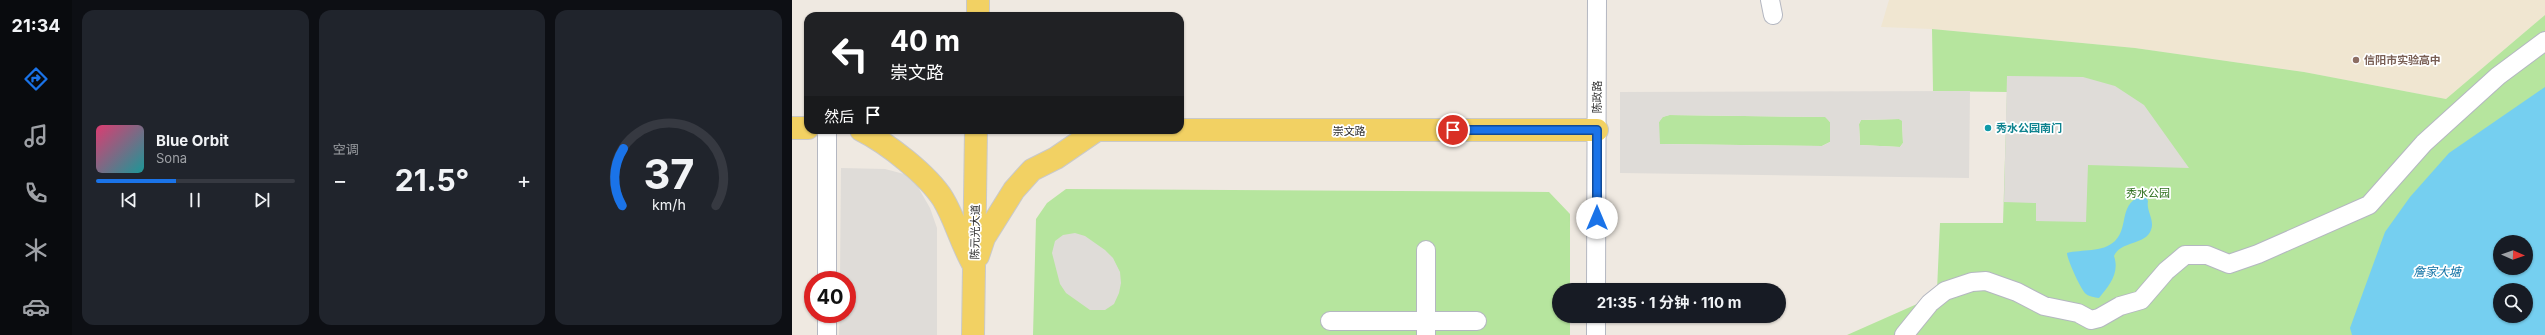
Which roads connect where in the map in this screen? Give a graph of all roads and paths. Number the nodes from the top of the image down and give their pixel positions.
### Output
1 (978, 0) edge
2 (1597, 0) edge
3 (978, 12) edge
4 (2545, 41) edge
5 (792, 128) edge
6 (804, 128) edge
7 (1184, 130) edge
8 (1597, 130) junction
9 (827, 134) edge
10 (870, 134) edge
11 (976, 134) edge
12 (1091, 134) edge
13 (1426, 250) dead end
14 (974, 267) junction
15 (827, 271) edge
16 (1596, 283) edge
17 (1330, 321) dead end
18 (1477, 321) dead end
19 (827, 323) edge
20 (1596, 323) edge
21 (1426, 328) edge
22 (827, 335) edge
23 (973, 335) edge
24 (1596, 335) edge
25 (1904, 335) edge

1 - 3 main road
2 - 8 street, 陈政路
4 - 25 street
5 - 6 main road
7 - 8 main road, 崇文路
8 - 16 street, 陈政路
9 - 15 street
10 - 14 main road
11 - 14 main road, 陈元光大道
12 - 14 main road
13 - 21 street
14 - 23 main road, 陈元光大道
17 - 21 street
18 - 21 street
19 - 22 street
20 - 24 street

